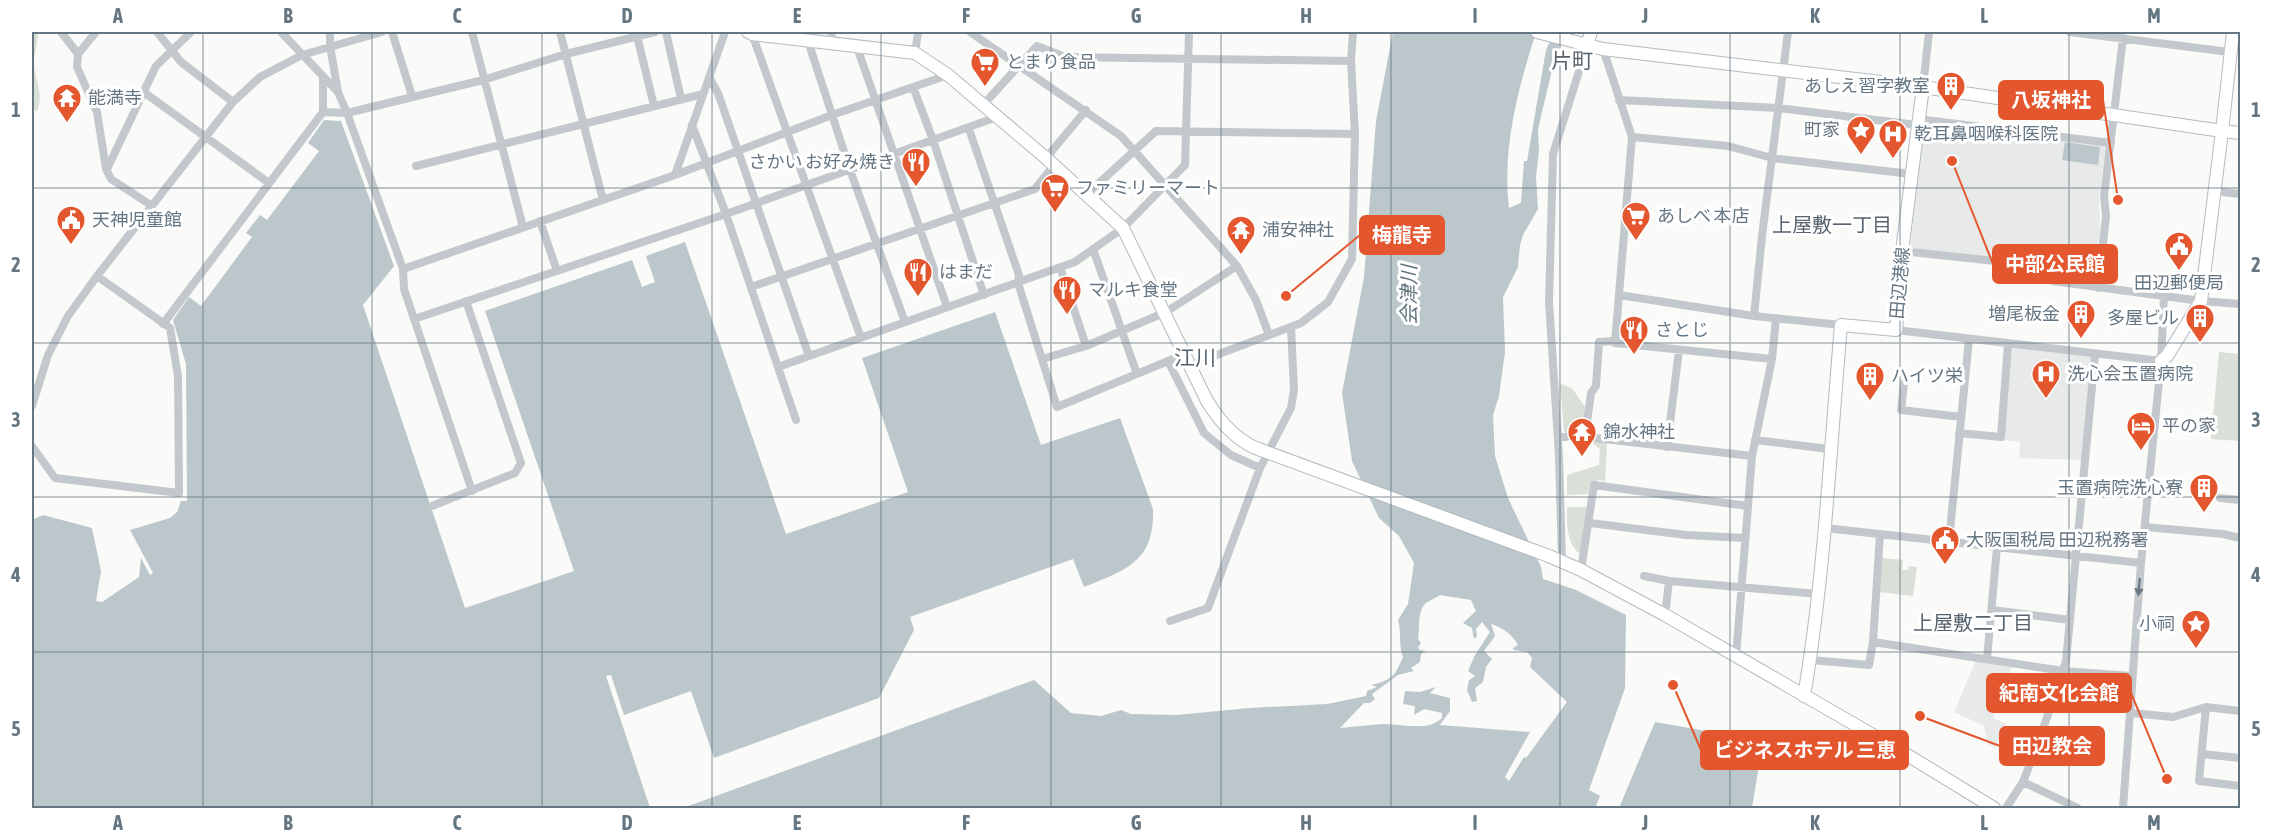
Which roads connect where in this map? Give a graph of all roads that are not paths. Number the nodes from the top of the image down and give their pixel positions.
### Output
1 (61, 32) edge
2 (96, 32) edge
3 (157, 32) edge
4 (191, 32) edge
5 (281, 32) edge
6 (330, 32) edge
7 (382, 32) edge
8 (392, 32) edge
9 (472, 32) edge
10 (560, 32) edge
11 (655, 32) edge
12 (666, 32) edge
13 (725, 32) edge
14 (918, 32) edge
15 (970, 32) edge
16 (1189, 32) edge
17 (1353, 32) edge
18 (1537, 32) edge
19 (1592, 32) edge
20 (1788, 32) edge
21 (1929, 32) edge
22 (2070, 32) edge
23 (2233, 32) edge
24 (750, 33) edge
25 (637, 36) junction
26 (831, 38) edge
27 (2123, 38) junction
28 (808, 41) junction
29 (1582, 44) junction
30 (330, 46) junction
31 (857, 47) junction
32 (1603, 49) junction
33 (171, 51) junction
34 (915, 53) junction
35 (78, 54) junction
36 (302, 54) junction
37 (566, 54) junction
38 (2234, 56) edge
39 (1189, 60) junction
40 (1351, 60) junction
41 (1020, 66) junction
42 (1784, 69) junction
43 (948, 75) junction
44 (323, 77) junction
45 (709, 77) junction
46 (483, 80) junction
47 (913, 87) junction
48 (1923, 87) junction
49 (338, 92) junction
50 (145, 93) junction
51 (703, 94) junction
52 (412, 96) junction
53 (681, 99) junction
54 (874, 100) junction
55 (1619, 100) junction
56 (233, 102) junction
57 (983, 105) junction
58 (654, 106) junction
59 (1778, 108) junction
60 (1086, 110) junction
61 (322, 112) junction
62 (347, 113) junction
63 (2115, 114) junction
64 (832, 115) junction
65 (997, 117) junction
66 (1917, 122) junction
67 (583, 124) junction
68 (693, 125) junction
69 (969, 129) junction
70 (1187, 131) junction
71 (2222, 131) junction
72 (787, 133) junction
73 (2241, 133) edge
74 (1355, 134) junction
75 (1632, 137) junction
76 (205, 138) junction
77 (933, 140) junction
78 (2111, 143) junction
79 (501, 144) junction
80 (738, 150) junction
81 (1134, 151) junction
82 (894, 154) junction
83 (1772, 158) junction
84 (1050, 161) junction
85 (707, 162) junction
86 (416, 166) dead end
87 (106, 169) junction
88 (850, 170) junction
89 (1911, 174) junction
90 (675, 175) junction
91 (269, 183) junction
92 (807, 185) junction
93 (1167, 185) junction
94 (2214, 191) junction
95 (2241, 194) edge
96 (1086, 195) junction
97 (603, 200) junction
98 (756, 203) junction
99 (994, 204) junction
100 (152, 206) junction
101 (726, 214) junction
102 (957, 216) junction
103 (540, 221) junction
104 (524, 227) junction
105 (920, 228) junction
106 (1123, 228) junction
107 (877, 243) junction
108 (1093, 249) junction
109 (1902, 250) junction
110 (834, 258) junction
111 (1237, 266) junction
112 (1060, 267) junction
113 (403, 269) junction
114 (557, 271) junction
115 (97, 276) junction
116 (781, 276) junction
117 (1018, 283) junction
118 (751, 287) junction
119 (2098, 288) junction
120 (984, 295) junction
121 (1619, 295) junction
122 (2164, 295) junction
123 (466, 301) junction
124 (2201, 301) junction
125 (2241, 304) edge
126 (947, 307) junction
127 (1166, 312) junction
128 (1754, 316) junction
129 (1776, 318) junction
130 (414, 319) junction
131 (905, 322) junction
132 (163, 324) junction
133 (1841, 325) junction
134 (1291, 327) junction
135 (1121, 330) junction
136 (1896, 330) junction
137 (1269, 335) junction
138 (861, 338) junction
139 (1969, 339) junction
140 (1615, 341) junction
141 (2008, 344) junction
142 (1086, 346) junction
143 (1679, 350) junction
144 (2095, 355) junction
145 (809, 356) junction
146 (1042, 359) junction
147 (1772, 359) junction
148 (1188, 360) junction
149 (1168, 361) junction
150 (2161, 361) junction
151 (778, 367) junction
152 (1137, 374) junction
153 (1904, 383) dead end
154 (32, 406) edge
155 (1961, 417) junction
156 (796, 420) dead end
157 (1959, 433) junction
158 (1585, 437) junction
159 (1557, 438) junction
160 (1755, 440) junction
161 (32, 446) edge
162 (1667, 447) junction
163 (1830, 449) junction
164 (1752, 456) junction
165 (1260, 468) junction
166 (472, 490) junction
167 (2220, 498) dead end
168 (2241, 500) edge
169 (432, 506) dead end
170 (1748, 506) junction
171 (1590, 523) junction
172 (2145, 527) junction
173 (1825, 528) junction
174 (1880, 534) junction
175 (1746, 538) junction
176 (2241, 538) edge
177 (1949, 542) junction
178 (1997, 547) junction
179 (2077, 555) junction
180 (1562, 560) junction
181 (2141, 562) junction
182 (1581, 570) junction
183 (1644, 576) dead end
184 (1669, 581) junction
185 (1742, 586) junction
186 (1819, 594) junction
187 (1992, 610) junction
188 (1665, 615) junction
189 (2070, 620) junction
190 (1170, 621) dead end
191 (1873, 642) junction
192 (1736, 657) junction
193 (1987, 659) junction
194 (1811, 660) junction
195 (2063, 671) junction
196 (2132, 676) junction
197 (1804, 696) junction
198 (2206, 708) junction
199 (2241, 711) edge
200 (2131, 713) junction
201 (2202, 754) junction
202 (2241, 758) edge
203 (2023, 782) junction
204 (2241, 786) edge
205 (1994, 808) edge
206 (2006, 808) edge
207 (2078, 808) edge
208 (2123, 808) edge

1 - 35 street
2 - 35 street
3 - 33 street
4 - 33 street
5 - 36 street
6 - 30 street
7 - 30 street
8 - 52 street
9 - 46 street
10 - 37 street
11 - 25 street
12 - 53 street
13 - 45 street
14 - 34 street
15 - 41 street
16 - 39 street
17 - 40 street
18 - 29 street
19 - 29 street
20 - 42 street
21 - 48 street
22 - 27 street
23 - 38 street
24 - 28 street
24 - 72 street
25 - 37 street
25 - 58 street
26 - 28 street
26 - 31 street
27 - 38 street
27 - 63 street
28 - 64 street
29 - 32 street
29 - 159 street
30 - 36 street
30 - 49 street
31 - 34 street
31 - 54 street
32 - 42 street
32 - 55 street
33 - 50 street
33 - 56 street
34 - 43 street
35 - 87 street
36 - 44 street
36 - 56 street
37 - 46 street
37 - 67 street
38 - 71 street
39 - 40 street
39 - 41 street
39 - 70 street
40 - 74 street
41 - 57 street
41 - 60 street
42 - 48 street
42 - 59 street
43 - 47 street
43 - 57 street
44 - 49 street
44 - 61 street
45 - 51 street
45 - 80 street
46 - 52 street
46 - 79 street
47 - 54 street
47 - 77 street
48 - 63 street
48 - 66 street, 田辺港線
49 - 62 street
50 - 76 street
50 - 87 street
51 - 53 street
51 - 68 street
52 - 62 street
53 - 58 street
54 - 64 street
54 - 82 street
55 - 59 street
55 - 75 street
56 - 76 street
57 - 65 street
58 - 67 street
59 - 66 street
59 - 83 street
60 - 81 street
60 - 84 street
61 - 62 street
61 - 91 street
62 - 113 street
63 - 71 street
63 - 78 street
64 - 72 street
64 - 88 street
65 - 69 street
65 - 84 street
66 - 78 street
66 - 89 street, 田辺港線
67 - 79 street
67 - 97 street
68 - 85 street
68 - 90 street
69 - 77 street
69 - 99 street
70 - 74 street
70 - 81 street
70 - 93 street
71 - 73 street
71 - 94 street
72 - 80 street
72 - 92 street
74 - 134 street
75 - 83 street
75 - 121 street
76 - 91 street
76 - 100 street
77 - 82 street
77 - 102 street
78 - 119 street
79 - 86 street
79 - 104 street
80 - 85 street
80 - 98 street
81 - 93 street
81 - 96 street
82 - 88 street
82 - 105 street
83 - 89 street
83 - 128 street
84 - 96 street
84 - 99 street
85 - 90 street
85 - 101 street
87 - 100 street
88 - 92 street
88 - 107 street
89 - 109 street, 田辺港線
90 - 97 street
91 - 132 street
92 - 98 street
92 - 110 street
93 - 106 street
93 - 111 street
94 - 95 street
94 - 124 street
96 - 106 street
97 - 103 street
98 - 101 street
98 - 116 street
99 - 102 street
99 - 117 street
100 - 115 street
101 - 114 street
101 - 118 street
102 - 105 street
102 - 120 street
103 - 104 street
103 - 114 street
104 - 113 street
105 - 107 street
105 - 126 street
106 - 108 street
106 - 127 street
107 - 110 street
107 - 131 street
108 - 112 street
108 - 135 street
109 - 119 street
109 - 136 street, 田辺港線
110 - 116 street
110 - 138 street
111 - 127 street
111 - 137 street
112 - 117 street
112 - 142 street
113 - 130 street
114 - 123 street
115 - 132 street
115 - 154 street
116 - 118 street
116 - 145 street
117 - 120 street
117 - 146 street
118 - 151 street
119 - 122 street
120 - 126 street
121 - 128 street
121 - 140 street
122 - 124 street
122 - 150 street
123 - 130 street
123 - 166 street
124 - 125 street
124 - 150 street
126 - 131 street
127 - 135 street
127 - 148 street
128 - 129 street
129 - 133 street
129 - 147 street
130 - 166 street
131 - 138 street
132 - 161 street
133 - 136 street, 田辺港線
133 - 163 street
134 - 137 street
134 - 165 street
135 - 142 street
135 - 152 street
136 - 139 street
137 - 148 street
138 - 145 street
139 - 141 street
139 - 155 street
140 - 143 street
140 - 158 street
141 - 144 street
141 - 157 street
142 - 146 street
143 - 147 street
143 - 162 street
144 - 150 street
144 - 179 street
145 - 151 street
146 - 152 street
147 - 160 street
148 - 149 street
148 - 180 street, bridge
149 - 152 street
149 - 165 street
150 - 172 street
151 - 156 street
153 - 155 street
155 - 157 street
157 - 177 street
158 - 159 street
158 - 162 street
159 - 180 street
160 - 163 street
160 - 164 street
162 - 164 street
163 - 173 street
164 - 170 street
165 - 190 street
166 - 169 street
167 - 168 street
170 - 171 street
170 - 175 street
171 - 175 street
171 - 182 street
172 - 176 street
172 - 181 street
173 - 174 street
173 - 186 street
174 - 177 street
174 - 191 street
175 - 185 street
177 - 178 street
178 - 179 street
178 - 187 street
179 - 181 street
179 - 189 street
180 - 182 street
181 -> 196 street
182 - 188 street
183 - 184 street
184 - 185 street
184 - 188 street
185 - 186 street
185 - 192 street
186 - 194 street
187 - 189 street
187 - 193 street
188 - 192 street
189 - 195 street
191 - 193 street
191 - 194 street
192 - 197 street
193 - 195 street
194 - 197 street
195 - 196 street
195 - 203 street
196 - 200 street
197 - 205 street
198 - 199 street
198 - 200 street
198 - 201 street
200 - 208 street
201 - 202 street
201 - 204 street
203 - 206 street
203 - 207 street

